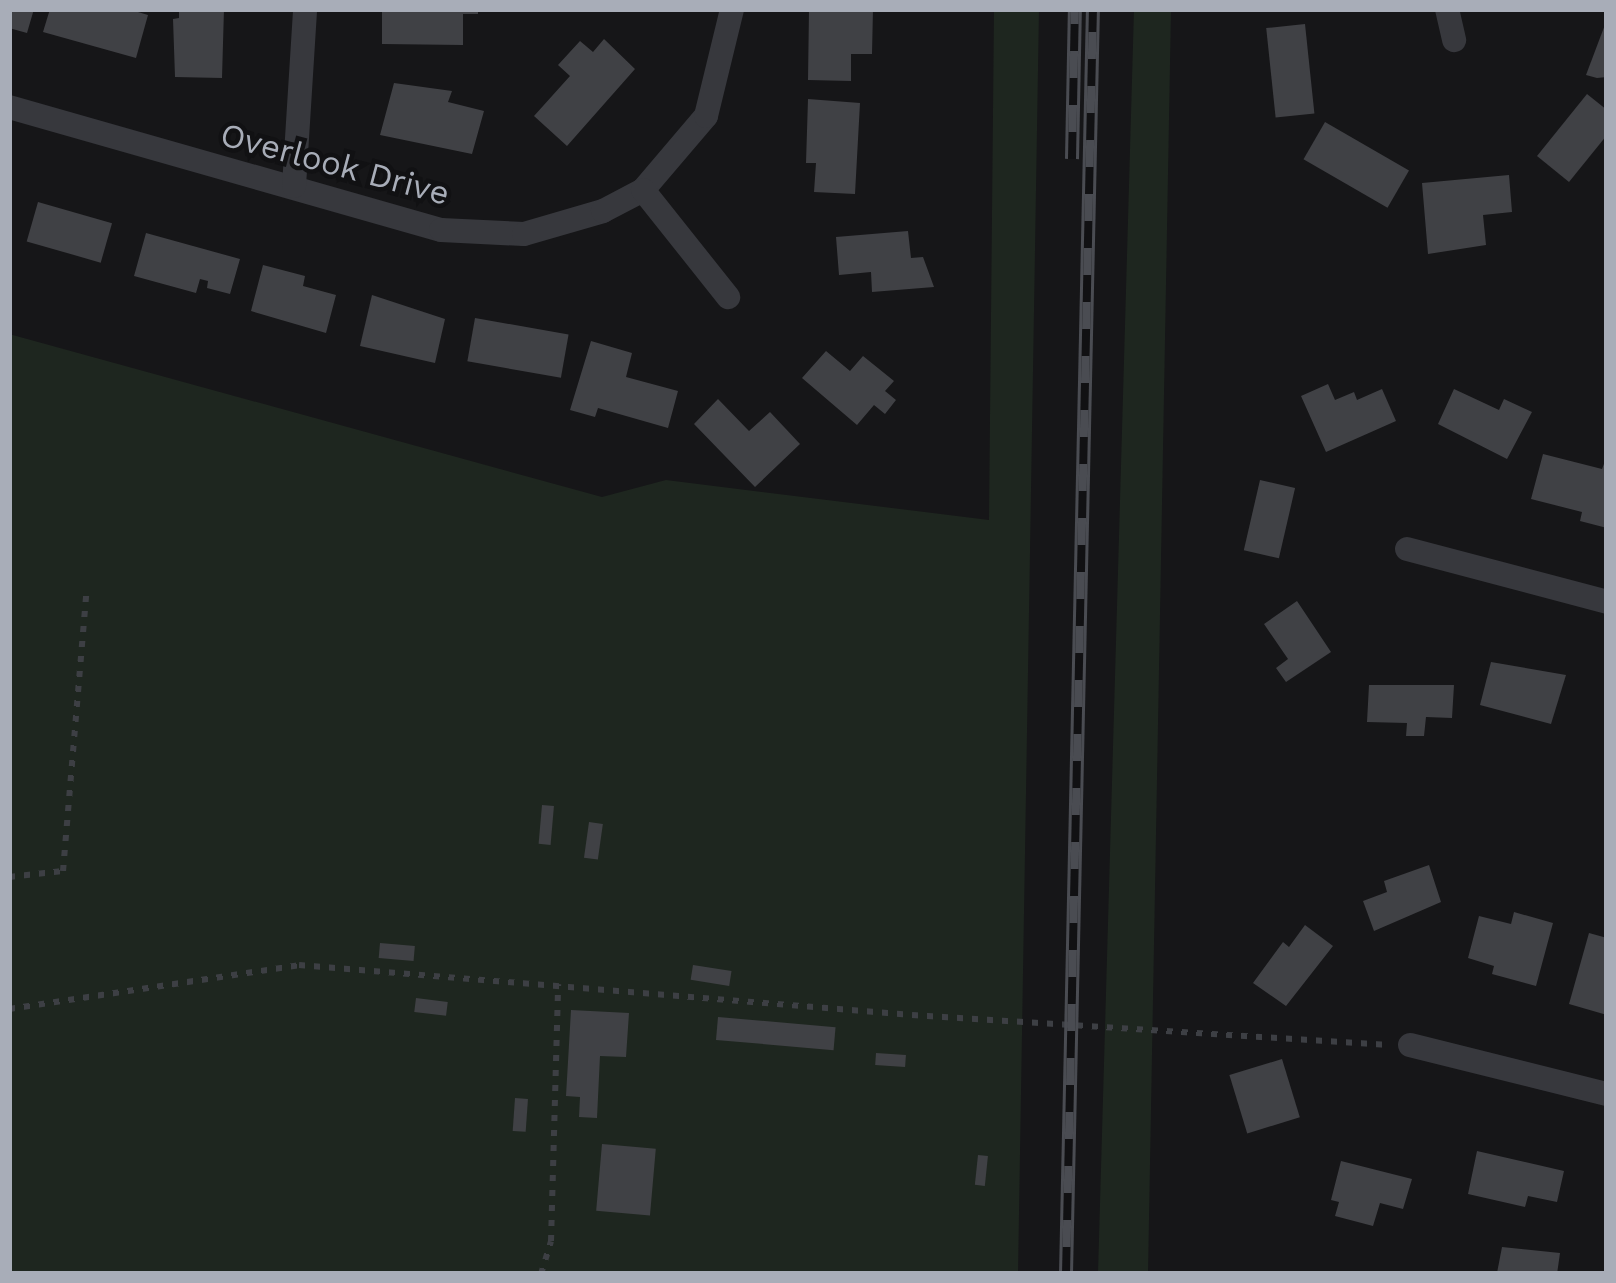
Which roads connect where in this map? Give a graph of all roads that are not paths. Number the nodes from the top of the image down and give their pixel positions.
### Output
1 (305, 9) edge
2 (732, 9) edge
3 (1447, 9) edge
4 (1454, 40) dead end
5 (9, 107) edge
6 (294, 186) junction
7 (643, 190) junction
8 (728, 297) dead end
9 (1407, 549) dead end
10 (1607, 602) edge
11 (1411, 1045) road end
12 (1607, 1094) edge

1 - 6 street
2 - 7 street
3 - 4 street
5 - 6 street, Overlook Drive
6 - 7 street, Overlook Drive
7 - 8 street
9 - 10 street
11 - 12 street

